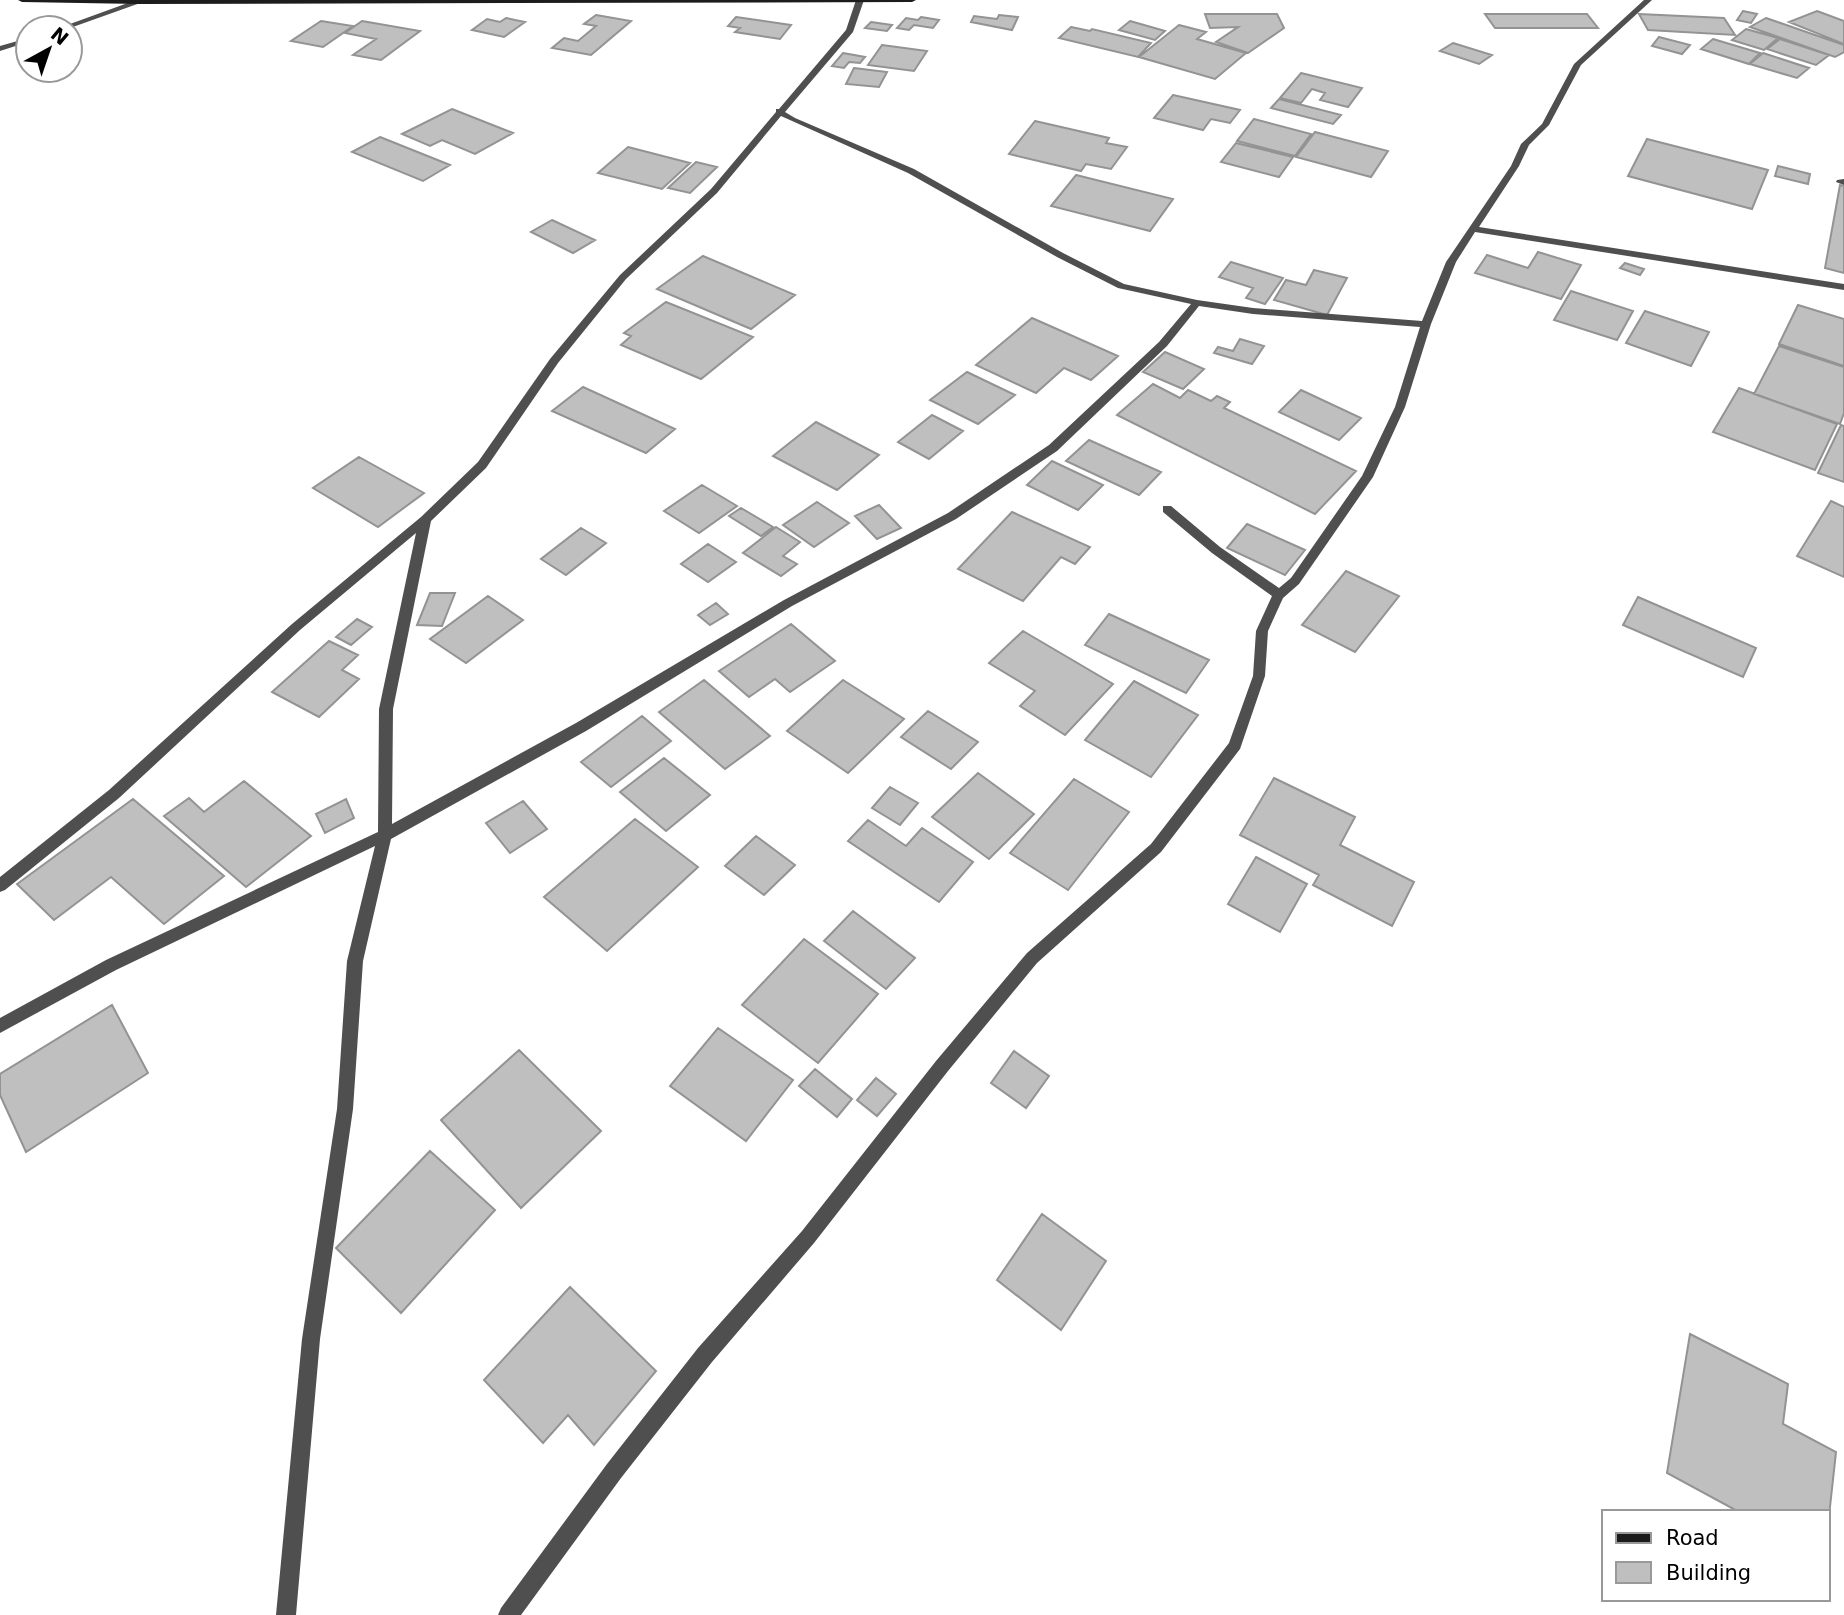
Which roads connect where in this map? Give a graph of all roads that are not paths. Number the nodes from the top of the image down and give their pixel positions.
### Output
1 (22, 0) edge
2 (860, 0) edge
3 (912, 0) edge
4 (1648, 0) edge
5 (191, 1) edge
6 (139, 2) junction
7 (84, 21) edge
8 (779, 111) junction
9 (1472, 229) junction
10 (1844, 287) edge
11 (1197, 303) junction
12 (1426, 324) junction
13 (1167, 509) dead end
14 (425, 520) junction
15 (1279, 596) junction
16 (385, 835) junction
17 (0, 886) edge
18 (0, 1026) edge
19 (286, 1615) edge
20 (508, 1615) edge

1 - 6 street
2 - 3 street
2 - 5 street
2 - 8 street
4 - 9 street
5 - 6 street
6 - 7 street
8 - 11 street
8 - 14 street
9 - 10 street
9 - 12 street
11 - 12 street
11 - 16 street
12 - 15 street
13 - 15 street
14 - 16 street
14 - 17 street
15 - 20 street
16 - 18 street
16 - 19 street

